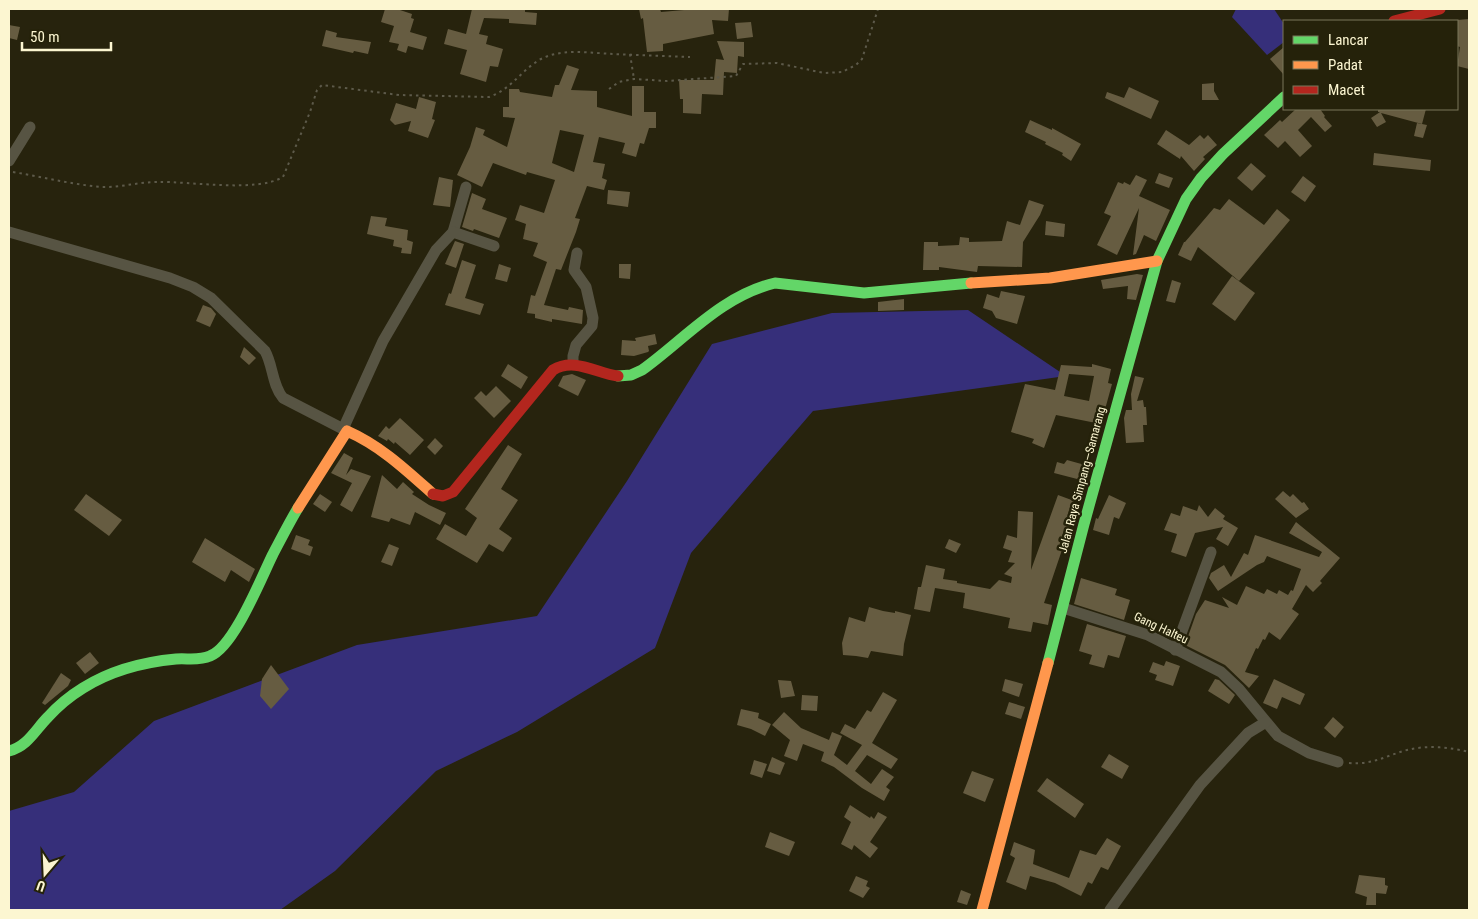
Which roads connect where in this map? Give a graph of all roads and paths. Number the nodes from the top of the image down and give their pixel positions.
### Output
1 (878, 9) edge
2 (1440, 9) edge
3 (1398, 20) edge
4 (630, 54) junction
5 (690, 57) dead end
6 (634, 78) junction
7 (609, 89) dead end
8 (1283, 98) edge
9 (30, 127) dead end
10 (9, 161) edge
11 (9, 171) edge
12 (466, 186) dead end
13 (9, 232) edge
14 (453, 232) junction
15 (494, 246) dead end
16 (577, 253) dead end
17 (1157, 261) junction
18 (573, 364) junction
19 (345, 430) junction
20 (1211, 552) dead end
21 (1063, 608) junction
22 (1176, 650) junction
23 (1266, 722) junction
24 (9, 751) edge
25 (1469, 752) edge
26 (1338, 762) joint
27 (982, 910) edge
28 (1110, 910) edge

1 - 6 path
2 - 3 street
4 - 5 path
4 - 6 path
4 - 11 path
6 - 7 path
8 - 17 street, Jalan Raya Simpang—Samarang
9 - 10 street
12 - 14 street
13 - 19 street
14 - 15 street
14 - 19 street
16 - 18 street
17 - 18 street
17 - 21 street, Jalan Raya Simpang—Samarang
18 - 19 street
19 - 24 street
20 - 22 street
21 - 22 street, Gang Halteu
21 - 27 street, Jalan Raya Simpang—Samarang
22 - 23 street, Gang Halteu
23 - 26 street, Gang Halteu
23 - 28 street
25 - 26 path

